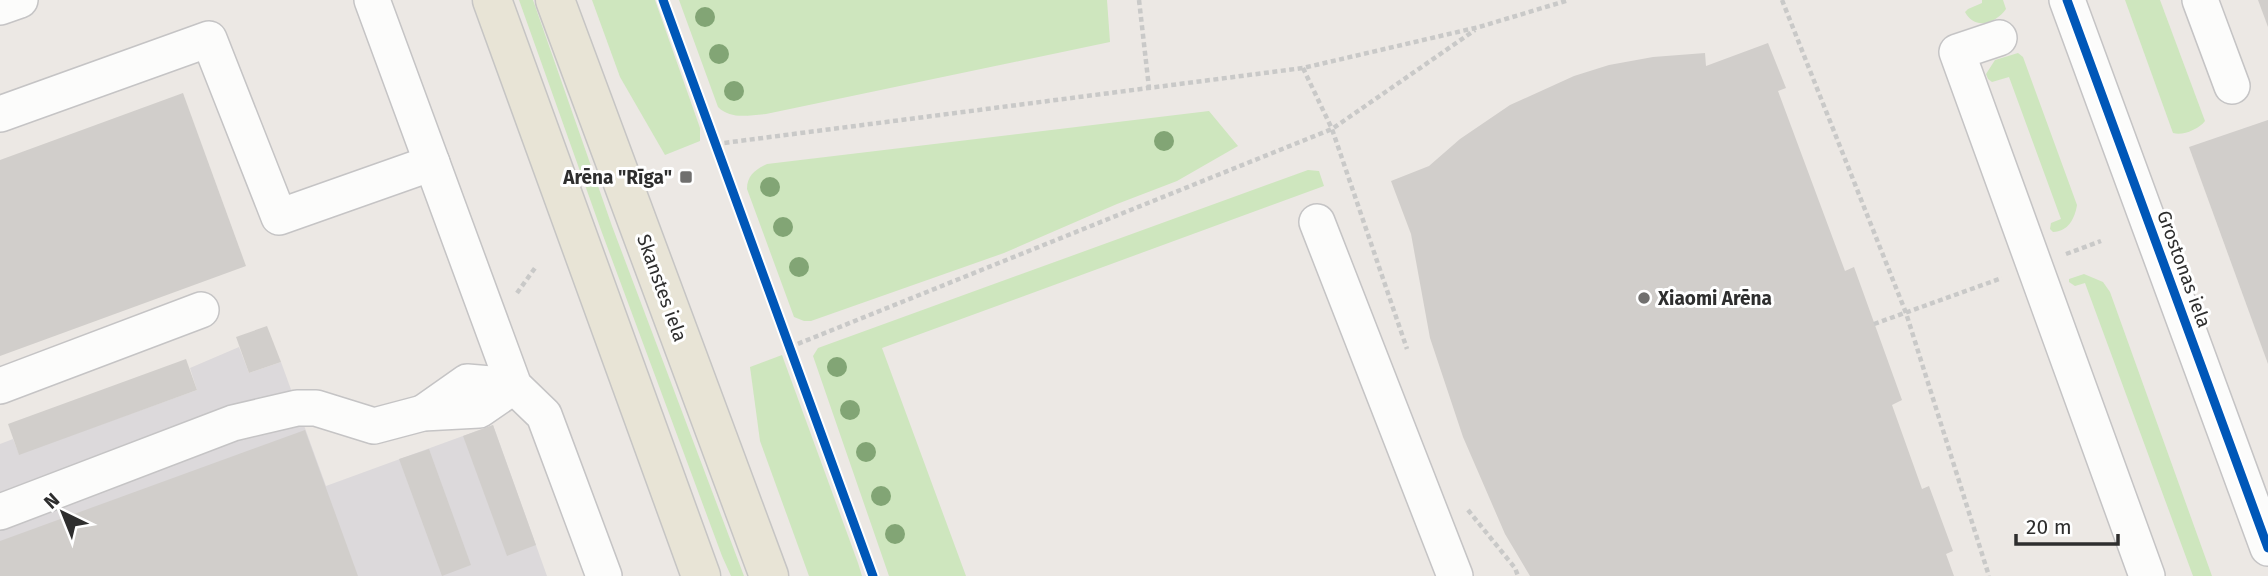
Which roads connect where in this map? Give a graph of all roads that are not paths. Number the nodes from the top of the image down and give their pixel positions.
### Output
1 (20, 0) edge
2 (372, 0) edge
3 (492, 0) edge
4 (555, 0) edge
5 (2067, 0) edge
6 (2200, 0) edge
7 (0, 7) edge
8 (1999, 38) dead end
9 (2232, 86) dead end
10 (0, 114) edge
11 (432, 163) junction
12 (1317, 222) dead end
13 (201, 310) dead end
14 (0, 386) edge
15 (514, 386) junction
16 (2253, 466) edge
17 (0, 512) edge
18 (2268, 548) edge
19 (604, 576) edge
20 (701, 576) edge
21 (769, 576) edge
22 (1455, 576) edge
23 (2147, 576) edge

1 - 7 street
2 - 11 street
3 - 20 main road
4 - 21 main road, Skanstes iela
5 - 16 street, Grostonas iela
6 - 9 street
8 - 23 street
10 - 11 street
11 - 15 street
12 - 22 street
13 - 14 street
15 - 17 street
15 - 19 street
16 - 18 street, Grostonas iela

